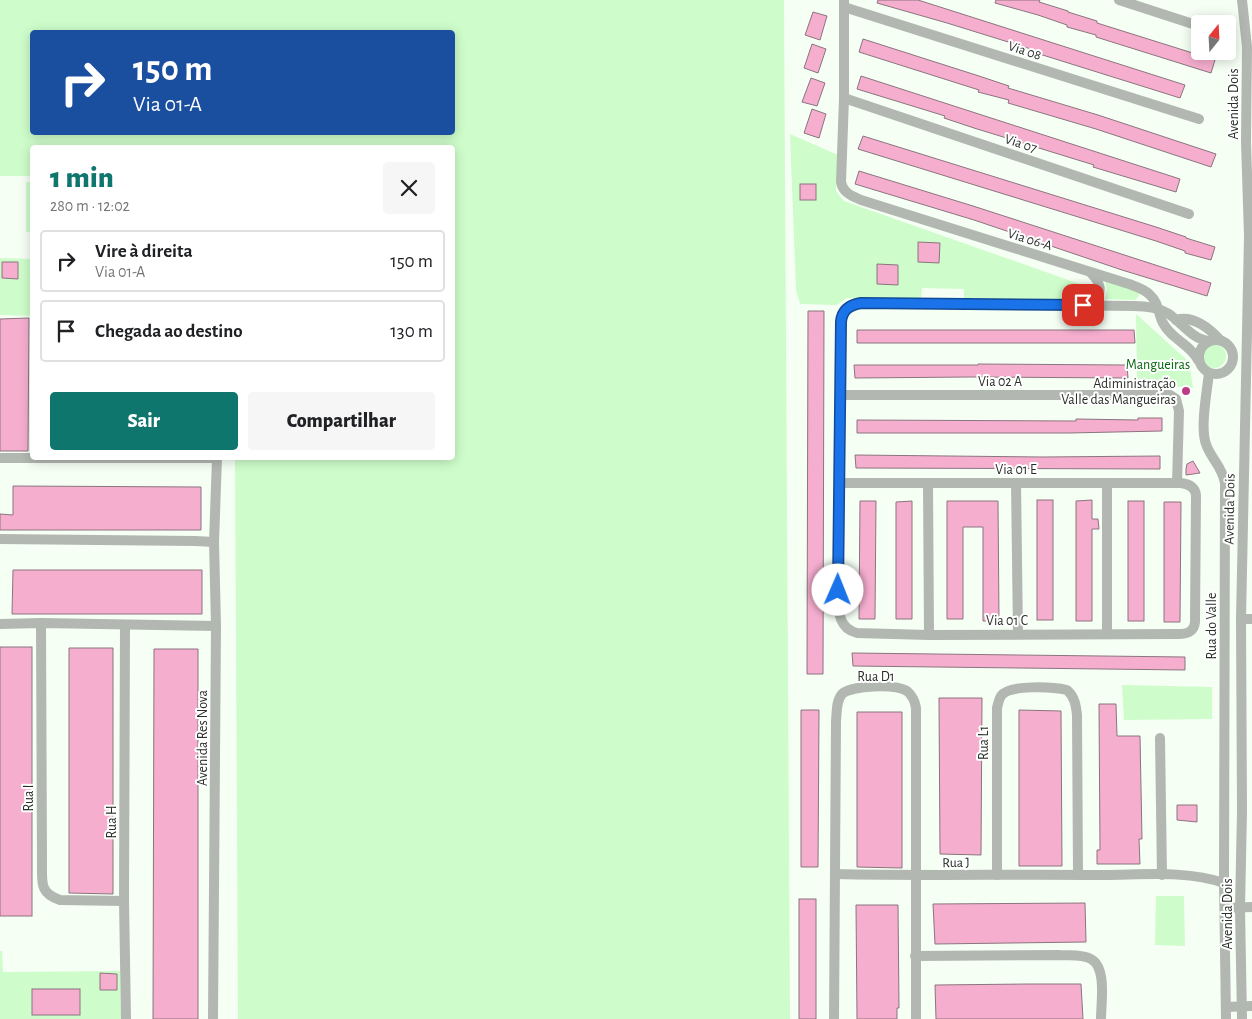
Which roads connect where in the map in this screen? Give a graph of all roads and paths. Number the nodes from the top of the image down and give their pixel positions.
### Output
1 (1120, 0) edge
2 (1242, 0) edge
3 (844, 3) edge
4 (1191, 23) edge
5 (1250, 46) edge
6 (844, 98) junction
7 (1199, 119) dead end
8 (1249, 142) edge
9 (1189, 214) dead end
10 (1251, 236) edge
11 (1089, 272) junction
12 (1083, 305) junction
13 (1159, 310) junction
14 (1176, 320) junction
15 (1249, 332) edge
16 (1220, 340) junction
17 (1209, 341) junction
18 (1198, 360) junction
19 (1209, 373) junction
20 (840, 395) junction
21 (1248, 434) edge
22 (0, 458) edge
23 (30, 458) edge
24 (216, 460) edge
25 (839, 483) junction
26 (928, 483) junction
27 (1016, 483) junction
28 (1108, 483) junction
29 (1177, 483) junction
30 (1247, 524) edge
31 (0, 539) edge
32 (214, 542) junction
33 (1247, 619) edge
34 (41, 623) junction
35 (0, 624) edge
36 (125, 625) junction
37 (216, 626) junction
38 (1193, 628) joint
39 (1018, 634) junction
40 (1107, 634) junction
41 (930, 635) junction
42 (1247, 717) edge
43 (1160, 738) dead end
44 (1247, 811) edge
45 (835, 874) junction
46 (997, 875) junction
47 (1078, 875) junction
48 (1162, 875) junction
49 (917, 876) junction
50 (1224, 883) junction
51 (124, 901) junction
52 (1225, 908) junction
53 (1240, 908) junction
54 (1252, 908) edge
55 (916, 956) junction
56 (1247, 1006) edge
57 (1226, 1007) junction
58 (126, 1019) edge
59 (213, 1019) edge
60 (834, 1019) edge
61 (916, 1019) edge
62 (1101, 1019) edge
63 (1226, 1019) edge
64 (1242, 1019) edge

1 - 4 street
2 - 5 street, Avenida Dois
3 - 6 street
3 - 7 street, Via 08
5 - 8 street, Avenida Dois
6 - 9 street, Via 07
6 - 11 street, Via 06-A
8 - 10 street, Avenida Dois
10 - 15 street, Avenida Dois
11 - 12 street
11 - 13 street, Via 06-A
12 - 13 street
12 - 20 street, Via 01 C
13 - 14 street, Via 06-A
13 - 18 street
14 - 16 street
14 - 17 street, Via 06-A
15 - 21 street, Avenida Dois
16 - 17 street
16 - 19 street
17 - 18 street
18 - 19 street
19 - 50 street, Rua do Valle
20 - 25 street, Via 01 C
20 - 29 street, Via 02 A
21 - 30 street, Avenida Dois
22 - 23 street
24 - 32 street, Avenida Res Nova
25 - 26 street, Via 01 E
25 - 41 street, Via 01 C
26 - 27 street, Via 01 E
26 - 41 street
27 - 28 street, Via 01 E
27 - 39 street
28 - 29 street, Via 01 E
28 - 40 street
29 - 38 street, Via 01 E
30 - 33 street, Avenida Dois
31 - 32 street
32 - 37 street, Avenida Res Nova
33 - 42 street, Avenida Dois
34 - 35 street
34 - 36 street
34 - 51 street, Rua I
36 - 37 street
36 - 51 street, Rua H
37 - 59 street, Avenida Res Nova
38 - 40 street, Via 01 C
39 - 40 street, Via 01 C
39 - 41 street, Via 01 C
42 - 44 street, Avenida Dois
43 - 48 street
44 - 53 street, Avenida Dois
45 - 49 street, Rua J
45 - 49 street, Rua D1
45 - 60 street, Rua D1
46 - 47 street, Rua J
46 - 47 street, Rua L1
46 - 49 street, Rua J
47 - 48 street, Rua J
48 - 50 street, Rua J
49 - 55 street, Rua D1
50 - 52 street, Rua do Valle
51 - 58 street, Rua H
52 - 53 street
52 - 57 street, Rua do Valle
53 - 54 street
53 - 56 street, Avenida Dois
55 - 61 street, Rua D1
55 - 62 street
56 - 57 street
56 - 64 street, Avenida Dois
57 - 63 street, Rua do Valle

